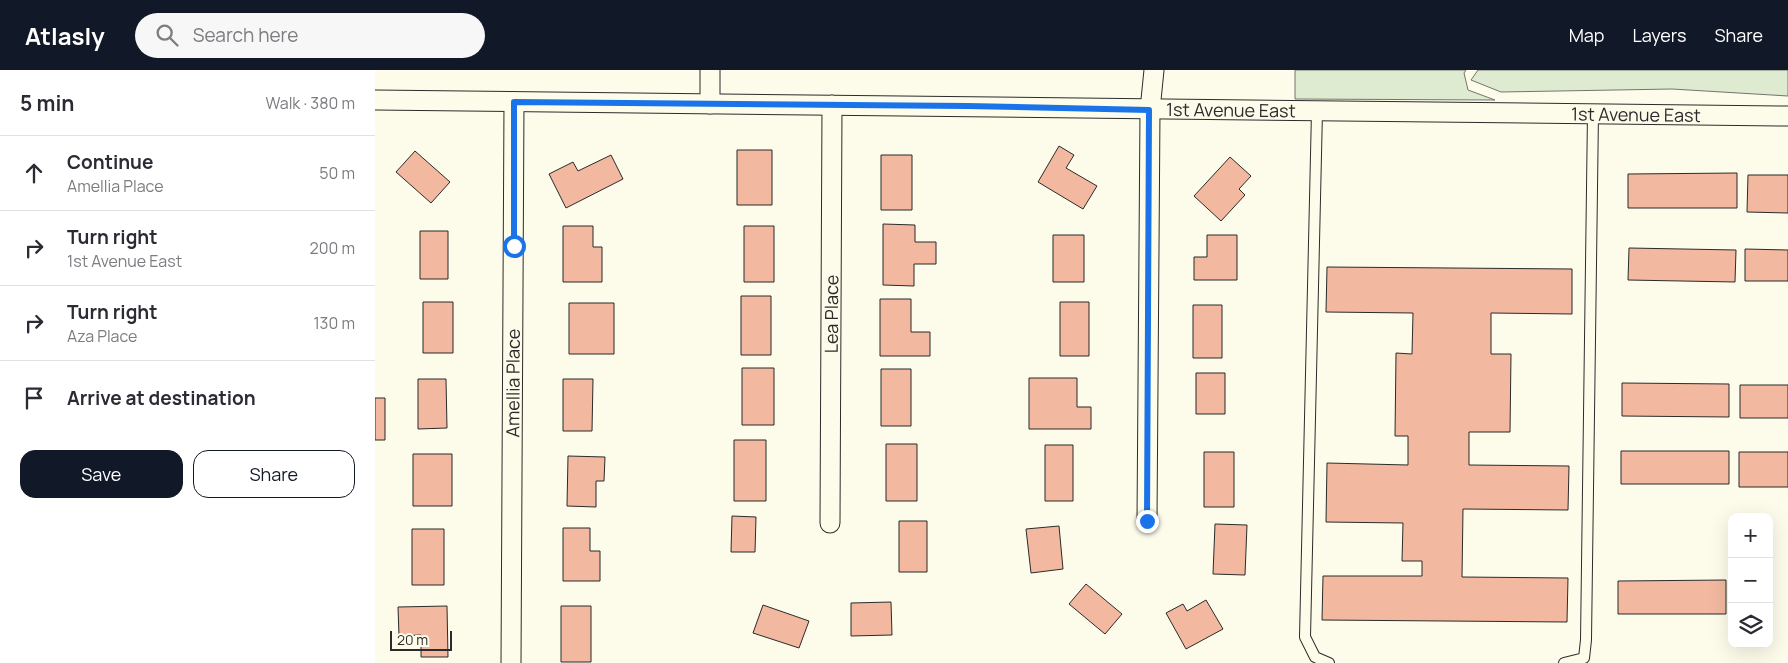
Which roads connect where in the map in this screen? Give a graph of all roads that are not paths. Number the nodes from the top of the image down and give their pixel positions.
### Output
1 (711, 70) edge
2 (1154, 70) edge
3 (375, 100) edge
4 (514, 102) junction
5 (710, 104) junction
6 (832, 105) junction
7 (1149, 110) junction
8 (1317, 111) junction
9 (1593, 113) junction
10 (1788, 116) edge
11 (1147, 521) dead end
12 (830, 523) dead end
13 (511, 663) edge
14 (1329, 663) edge
15 (1564, 663) edge

1 - 5 street
2 - 7 street
3 - 4 street, 1st Avenue East
4 - 5 street, 1st Avenue East
4 - 13 street, Amellia Place
5 - 6 street, 1st Avenue East
6 - 7 street, 1st Avenue East
6 - 12 street, Lea Place
7 - 8 street, 1st Avenue East
7 - 11 street
8 - 9 street, 1st Avenue East
8 - 14 lane
9 - 10 street, 1st Avenue East
9 - 15 lane

